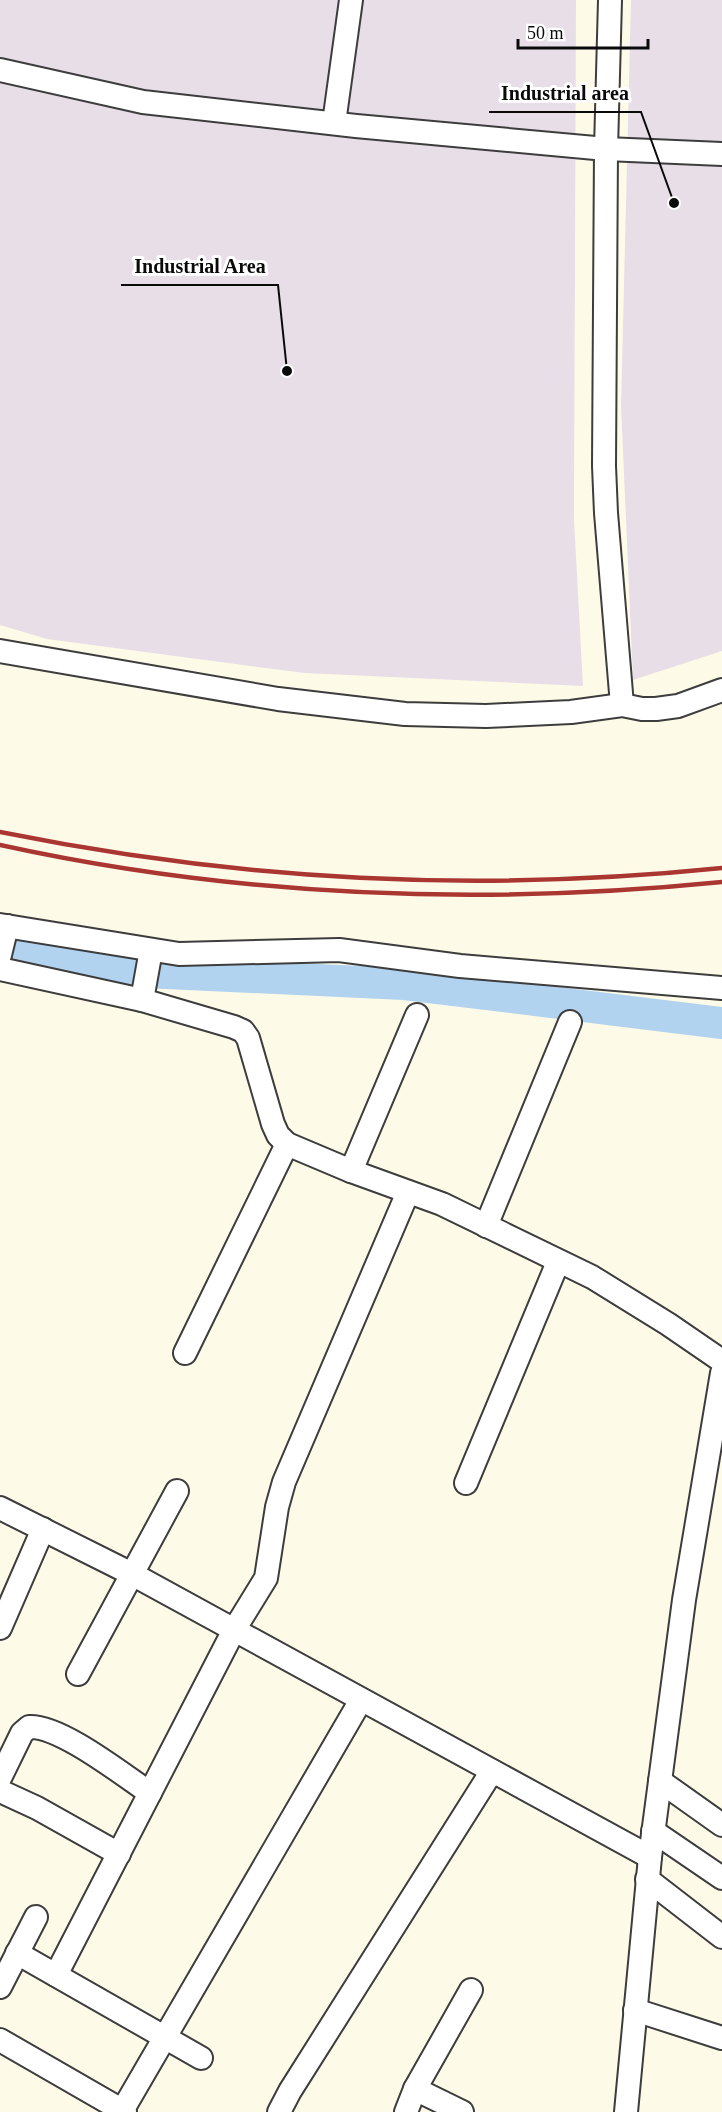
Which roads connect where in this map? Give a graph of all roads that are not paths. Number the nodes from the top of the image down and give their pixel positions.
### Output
1 (351, 0) edge
2 (610, 0) edge
3 (0, 70) edge
4 (334, 123) junction
5 (606, 149) junction
6 (722, 154) edge
7 (0, 651) edge
8 (722, 690) edge
9 (622, 705) junction
10 (4, 926) edge
11 (151, 950) junction
12 (0, 955) edge
13 (0, 969) edge
14 (722, 988) edge
15 (142, 1000) junction
16 (417, 1015) dead end
17 (570, 1022) dead end
18 (286, 1144) junction
19 (351, 1171) junction
20 (408, 1192) junction
21 (486, 1226) junction
22 (558, 1262) junction
23 (185, 1353) dead end
24 (722, 1361) edge
25 (722, 1373) edge
26 (717, 1432) edge
27 (466, 1483) dead end
28 (177, 1491) dead end
29 (0, 1508) edge
30 (43, 1530) junction
31 (132, 1575) junction
32 (0, 1628) edge
33 (234, 1630) junction
34 (78, 1674) dead end
35 (361, 1700) junction
36 (492, 1771) junction
37 (0, 1778) edge
38 (660, 1781) junction
39 (0, 1791) edge
40 (150, 1793) junction
41 (722, 1825) edge
42 (653, 1831) junction
43 (119, 1854) junction
44 (648, 1868) junction
45 (722, 1878) edge
46 (36, 1917) dead end
47 (722, 1937) edge
48 (17, 1953) junction
49 (56, 1975) junction
50 (0, 1987) edge
51 (471, 1990) dead end
52 (635, 2010) junction
53 (165, 2037) junction
54 (722, 2038) edge
55 (0, 2040) edge
56 (201, 2058) dead end
57 (415, 2089) junction
58 (123, 2111) edge
59 (279, 2112) edge
60 (406, 2112) edge
61 (462, 2112) edge
62 (626, 2112) edge

1 - 4 street
2 - 5 street
3 - 4 street
4 - 5 street
5 - 6 street
5 - 9 street
7 - 9 street
8 - 9 street
10 - 11 street
10 - 12 street
11 - 14 street
11 - 15 street
13 - 15 street
15 - 18 street
16 - 19 street
17 - 21 street
18 - 19 street
18 - 23 street
19 - 20 street
20 - 21 street
20 - 33 street
21 - 22 street
22 - 24 street
22 - 27 street
25 - 26 street
26 - 38 street
28 - 31 street
29 - 30 street
30 - 31 street
30 - 32 street
31 - 33 street
31 - 34 street
33 - 35 street
33 - 40 street
35 - 36 street
35 - 53 street
36 - 44 street
36 - 59 street
37 - 40 street
38 - 41 street
38 - 42 street
39 - 43 street
40 - 43 street
42 - 44 street
42 - 45 street
43 - 49 street
44 - 47 street
44 - 52 street
46 - 48 street
48 - 49 street
48 - 50 street
49 - 53 street
51 - 57 street
52 - 54 street
52 - 62 street
53 - 56 street
53 - 58 street
55 - 58 street
57 - 60 street
57 - 61 street

